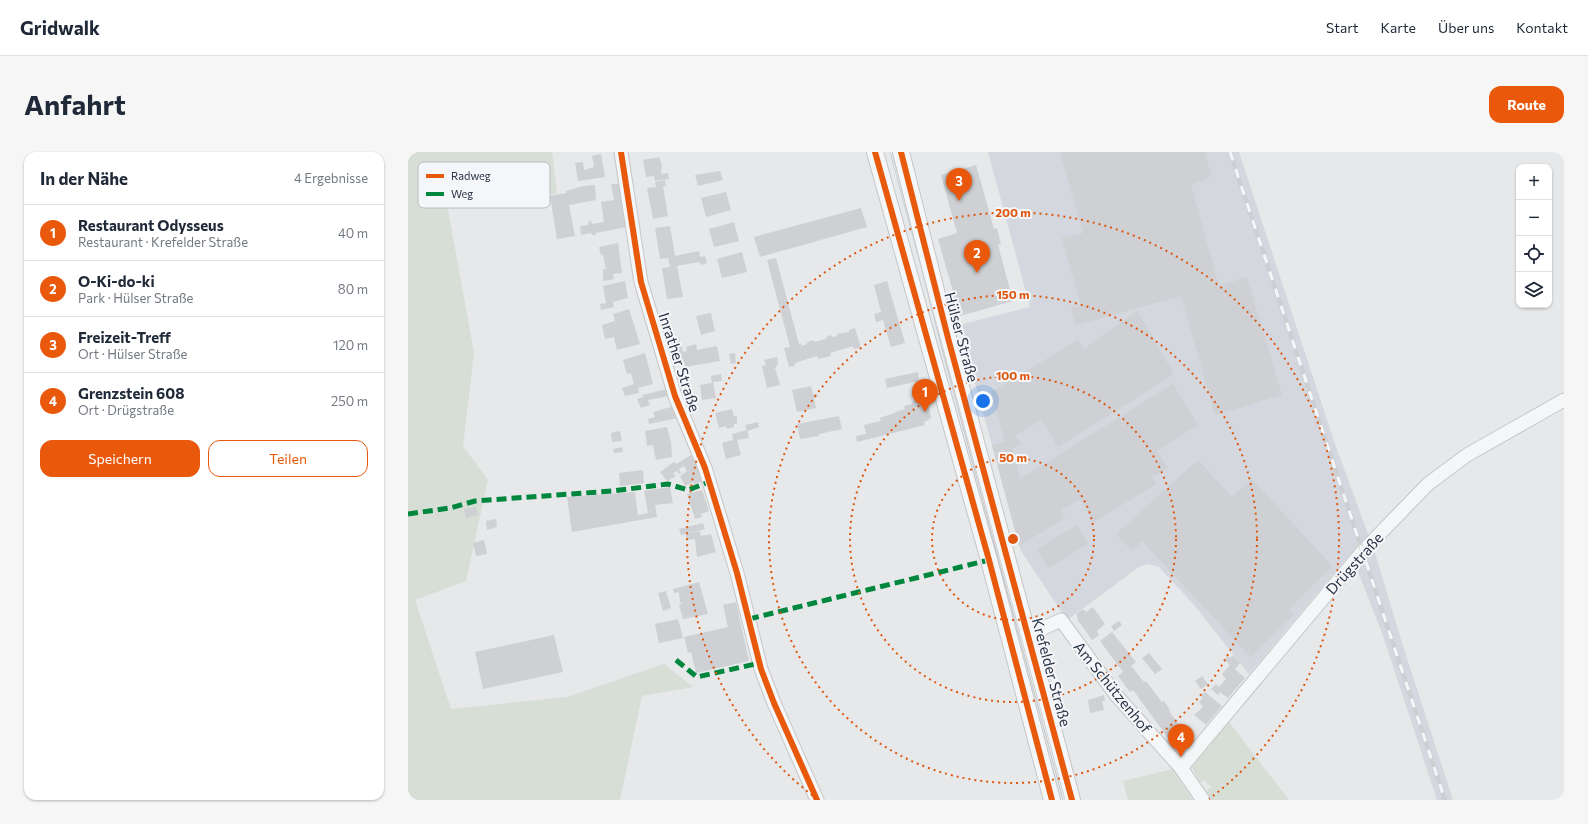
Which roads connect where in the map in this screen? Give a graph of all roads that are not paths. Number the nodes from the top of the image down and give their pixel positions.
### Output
1 (621, 152) edge
2 (875, 152) edge
3 (901, 152) edge
4 (1564, 400) edge
5 (1007, 551) joint
6 (1028, 635) junction
7 (1181, 768) junction
8 (817, 800) edge
9 (1052, 800) edge
10 (1072, 800) edge
11 (1203, 800) edge

1 - 8 street, Inrather Straße
2 - 9 street
3 - 5 street, Hülser Straße
4 - 7 street, Drügstraße
5 - 6 street, Krefelder Straße
6 - 7 street, Am Schützenhof
6 - 10 street, Krefelder Straße
7 - 11 street, Am Schützenhof

